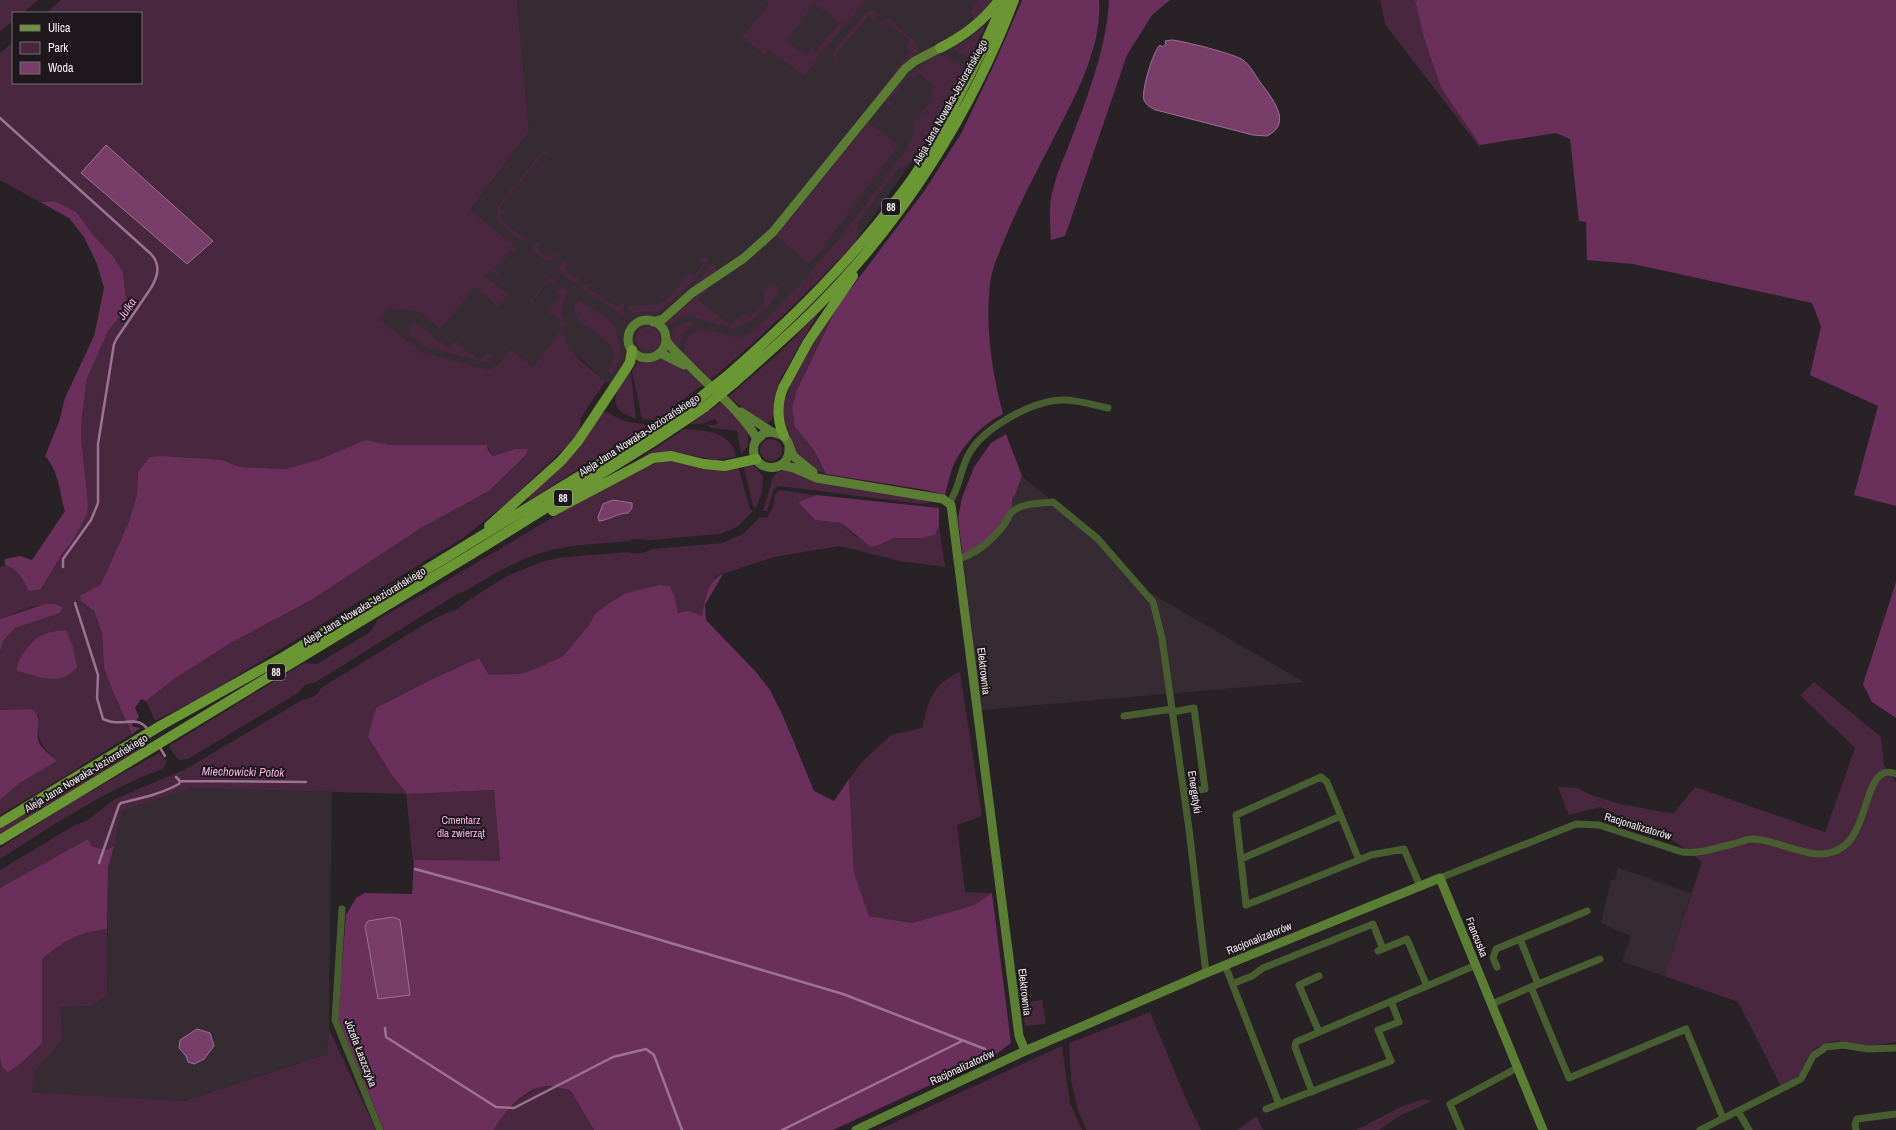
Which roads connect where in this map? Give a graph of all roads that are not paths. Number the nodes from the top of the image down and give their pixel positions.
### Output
1 (999, 0) edge
2 (1004, 0) edge
3 (1014, 0) edge
4 (940, 48) joint
5 (912, 191) junction
6 (653, 322) junction
7 (666, 340) junction
8 (632, 350) junction
9 (660, 353) junction
10 (694, 371) junction
11 (730, 380) junction
12 (1108, 408) dead end
13 (736, 409) junction
14 (678, 420) junction
15 (772, 432) junction
16 (757, 439) junction
17 (786, 441) junction
18 (756, 459) junction
19 (781, 465) junction
20 (828, 479) junction
21 (949, 503) junction
22 (466, 546) junction
23 (476, 552) junction
24 (958, 559) junction
25 (1172, 711) junction
26 (1124, 716) dead end
27 (1896, 774) edge
28 (1184, 792) junction
29 (1341, 816) junction
30 (0, 823) edge
31 (0, 840) edge
32 (1241, 859) junction
33 (1359, 860) junction
34 (1440, 878) junction
35 (1420, 886) junction
36 (342, 909) dead end
37 (1587, 911) dead end
38 (1520, 939) junction
39 (1600, 959) dead end
40 (1225, 965) junction
41 (1476, 965) junction
42 (1497, 967) dead end
43 (1206, 973) junction
44 (1319, 976) dead end
45 (1232, 984) junction
46 (1427, 986) junction
47 (1534, 986) junction
48 (1391, 1002) junction
49 (1492, 1004) junction
50 (1320, 1032) junction
51 (1896, 1048) edge
52 (1025, 1051) junction
53 (1517, 1068) junction
54 (1312, 1092) junction
55 (1279, 1104) junction
56 (1266, 1109) dead end
57 (1738, 1111) junction
58 (1896, 1114) edge
59 (1723, 1118) junction
60 (380, 1130) edge
61 (856, 1130) edge
62 (1462, 1130) edge
63 (1543, 1130) edge
64 (1700, 1130) edge
65 (1750, 1130) edge
66 (1856, 1130) edge

1 - 4 main road
2 - 11 main road, Aleja Jana Nowaka-Jeziorańskiego / 88
3 - 5 main road, Aleja Jana Nowaka-Jeziorańskiego / 88
4 - 6 street
5 - 11 main road, Aleja Jana Nowaka-Jeziorańskiego / 88
5 - 17 main road
6 - 7 street
6 - 8 street
7 - 9 street
7 - 10 street
8 - 9 street
8 - 22 main road
9 - 10 street
10 - 13 street
11 - 14 main road, Aleja Jana Nowaka-Jeziorańskiego / 88, bridge
11 - 14 main road, Aleja Jana Nowaka-Jeziorańskiego / 88, bridge
12 - 21 street
13 - 15 street
13 - 16 street
14 - 22 main road, Aleja Jana Nowaka-Jeziorańskiego / 88
14 - 23 main road, Aleja Jana Nowaka-Jeziorańskiego / 88
15 - 16 street
15 - 17 street
16 - 18 street
17 - 19 street
17 - 20 street
18 - 19 street
18 - 23 main road
19 - 20 street
20 - 21 street
21 - 24 street, Elektrownia
22 - 30 main road, Aleja Jana Nowaka-Jeziorańskiego / 88
23 - 31 main road, Aleja Jana Nowaka-Jeziorańskiego / 88
24 - 25 street, Energetyki
24 - 52 street, Elektrownia
25 - 26 street
25 - 28 street, Energetyki
25 - 28 street
27 - 34 street, Racjonalizatorów
28 - 43 street, Energetyki
29 - 32 street
29 - 32 street
29 - 33 street
32 - 33 street
33 - 35 street
34 - 35 street, Racjonalizatorów
34 - 41 street, Francuska
35 - 40 street, Racjonalizatorów
36 - 60 street, Józefa Łaszczyka
37 - 38 street
38 - 42 street
38 - 47 street
39 - 47 street
40 - 43 street, Racjonalizatorów
40 - 45 street
41 - 46 street
41 - 49 street, Francuska
43 - 52 street, Racjonalizatorów
44 - 50 street
45 - 46 street
45 - 55 street
46 - 48 street
47 - 49 street
47 - 59 street
48 - 50 street
48 - 54 street
49 - 53 street, Francuska
50 - 54 street
51 - 57 street
52 - 61 street, Racjonalizatorów
53 - 62 street
53 - 63 street, Francuska
54 - 55 street
55 - 56 street
57 - 59 street
57 - 65 street
58 - 66 street
59 - 64 street

